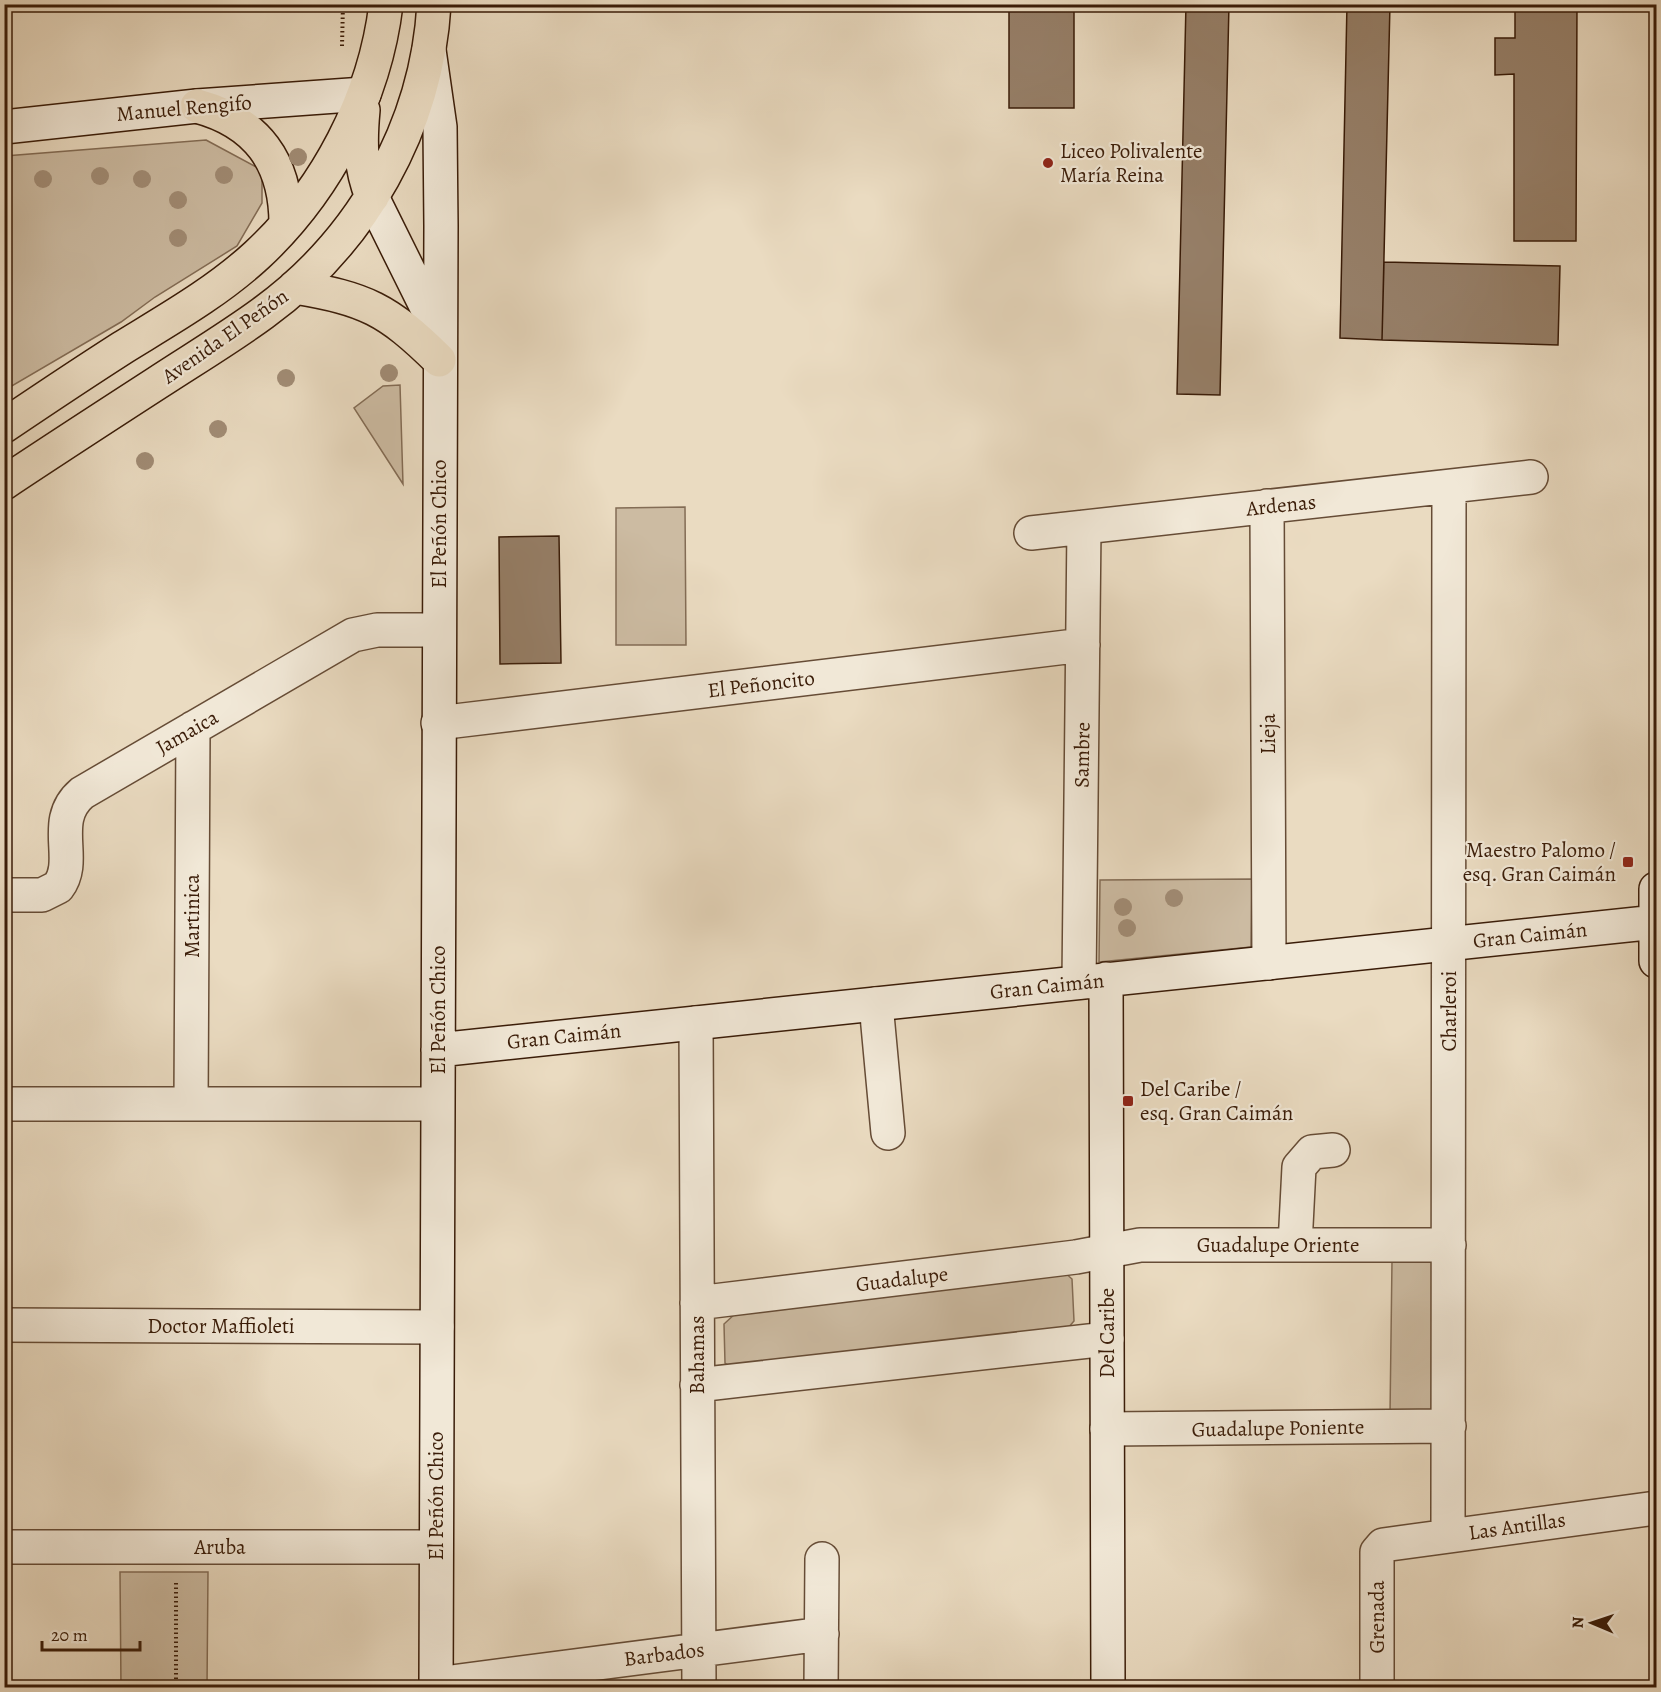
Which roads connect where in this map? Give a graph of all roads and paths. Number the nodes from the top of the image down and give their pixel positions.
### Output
1 (343, 4) edge
2 (386, 4) edge
3 (434, 4) edge
4 (429, 50) junction
5 (342, 52) dead end
6 (364, 94) junction
7 (197, 106) junction
8 (4, 127) edge
9 (372, 197) junction
10 (286, 224) junction
11 (295, 287) junction
12 (439, 346) junction
13 (4, 426) edge
14 (1531, 477) dead end
15 (4, 483) edge
16 (1449, 486) junction
17 (1267, 506) junction
18 (1084, 527) junction
19 (1031, 533) dead end
20 (439, 630) junction
21 (1083, 645) junction
22 (438, 723) junction
23 (193, 728) junction
24 (1656, 889) edge
25 (4, 895) edge
26 (1656, 922) edge
27 (1449, 944) junction
28 (1656, 961) edge
29 (1269, 963) junction
30 (1093, 981) junction
31 (876, 1004) junction
32 (696, 1023) junction
33 (438, 1050) junction
34 (4, 1104) edge
35 (191, 1104) junction
36 (437, 1104) junction
37 (888, 1133) dead end
38 (1333, 1150) dead end
39 (1295, 1245) junction
40 (1449, 1245) junction
41 (1107, 1251) junction
42 (697, 1304) junction
43 (4, 1325) edge
44 (437, 1327) junction
45 (1107, 1339) junction
46 (697, 1385) junction
47 (1449, 1426) junction
48 (1107, 1429) junction
49 (1656, 1508) edge
50 (1448, 1535) junction
51 (176, 1547) junction
52 (436, 1547) junction
53 (4, 1548) edge
54 (1379, 1548) joint
55 (822, 1559) dead end
56 (822, 1634) junction
57 (699, 1650) junction
58 (436, 1686) edge
59 (176, 1688) edge
60 (699, 1688) edge
61 (821, 1688) edge
62 (1108, 1688) edge
63 (1377, 1688) edge

1 - 5 path
2 - 6 main road
3 - 4 main road, Avenida El Peñón
4 - 9 main road, Avenida El Peñón
4 - 12 street, El Peñón Chico
6 - 7 street, Manuel Rengifo
6 - 9 main road
6 - 10 main road
7 - 8 street, Manuel Rengifo
7 - 10 main road
9 - 11 main road, Avenida El Peñón
9 - 12 street, El Peñón Chico
10 - 13 main road
11 - 12 main road
11 - 15 main road, Avenida El Peñón
12 - 20 street, El Peñón Chico
14 - 16 street, Ardenas
16 - 17 street, Ardenas
16 - 27 street, Charleroi
17 - 18 street, Ardenas
17 - 29 street, Lieja
18 - 19 street, Ardenas
18 - 21 street, Sambre
20 - 22 street, El Peñón Chico
20 - 23 street, Jamaica
21 - 22 street, El Peñoncito
21 - 30 street, Sambre
22 - 33 street, El Peñón Chico
23 - 25 street, Jamaica
23 - 35 street, Martinica
24 - 26 street
26 - 27 street, Gran Caimán
26 - 28 street
27 - 29 street, Gran Caimán
27 - 40 street, Charleroi
29 - 30 street, Gran Caimán
30 - 31 street, Gran Caimán
30 - 41 street, Del Caribe
31 - 32 street, Gran Caimán
31 - 37 street
32 - 33 street, Gran Caimán
32 - 42 street, Bahamas
33 - 36 street, El Peñón Chico
34 - 35 street
35 - 36 street
36 - 44 street, El Peñón Chico
38 - 39 street
39 - 40 street, Guadalupe Oriente
39 - 41 street, Guadalupe Oriente
40 - 47 street, Charleroi
41 - 42 street, Guadalupe
41 - 45 street, Del Caribe
42 - 46 street, Bahamas
43 - 44 street, Doctor Maffioleti
44 - 52 street, El Peñón Chico
45 - 46 street
45 - 48 street, Del Caribe
46 - 57 street, Bahamas
47 - 48 street, Guadalupe Poniente
47 - 50 street, Charleroi
48 - 62 street, Del Caribe
49 - 50 street, Las Antillas
50 - 54 street, Las Antillas
51 - 52 street, Aruba
51 - 53 street, Aruba
51 - 59 path
52 - 58 street, El Peñón Chico
54 - 63 street, Grenada
55 - 56 street
56 - 57 street, Barbados
56 - 61 street
57 - 58 street, Barbados
57 - 60 street, Bahamas

